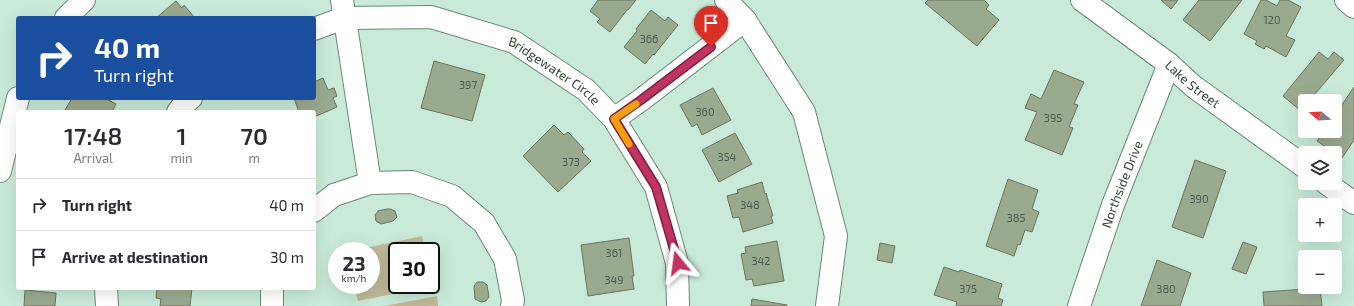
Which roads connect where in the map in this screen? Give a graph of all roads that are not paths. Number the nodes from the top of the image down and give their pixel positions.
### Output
1 (84, 0) edge
2 (726, 0) edge
3 (1082, 0) edge
4 (1346, 0) edge
5 (1354, 7) edge
6 (343, 9) edge
7 (68, 16) edge
8 (745, 20) junction
9 (316, 28) edge
10 (1169, 64) junction
11 (18, 100) edge
12 (189, 100) edge
13 (180, 110) edge
14 (614, 119) junction
15 (1298, 162) edge
16 (0, 171) edge
17 (370, 183) junction
18 (1336, 190) edge
19 (1354, 203) edge
20 (316, 209) edge
21 (106, 290) edge
22 (272, 290) edge
23 (107, 306) edge
24 (272, 306) edge
25 (512, 306) edge
26 (678, 306) edge
27 (827, 306) edge
28 (1079, 306) edge

1 - 7 street
2 - 8 street
3 - 10 street, Lake Street
4 - 5 street
6 - 9 street, Bridgewater Circle
6 - 14 street, Bridgewater Circle
6 - 17 street
8 - 14 street
8 - 27 street
10 - 15 street, Lake Street
10 - 28 street, Northside Drive
11 - 16 street
12 - 13 street
14 - 26 street, Bridgewater Circle
17 - 20 street
17 - 25 street
18 - 19 street
21 - 23 street
22 - 24 street

